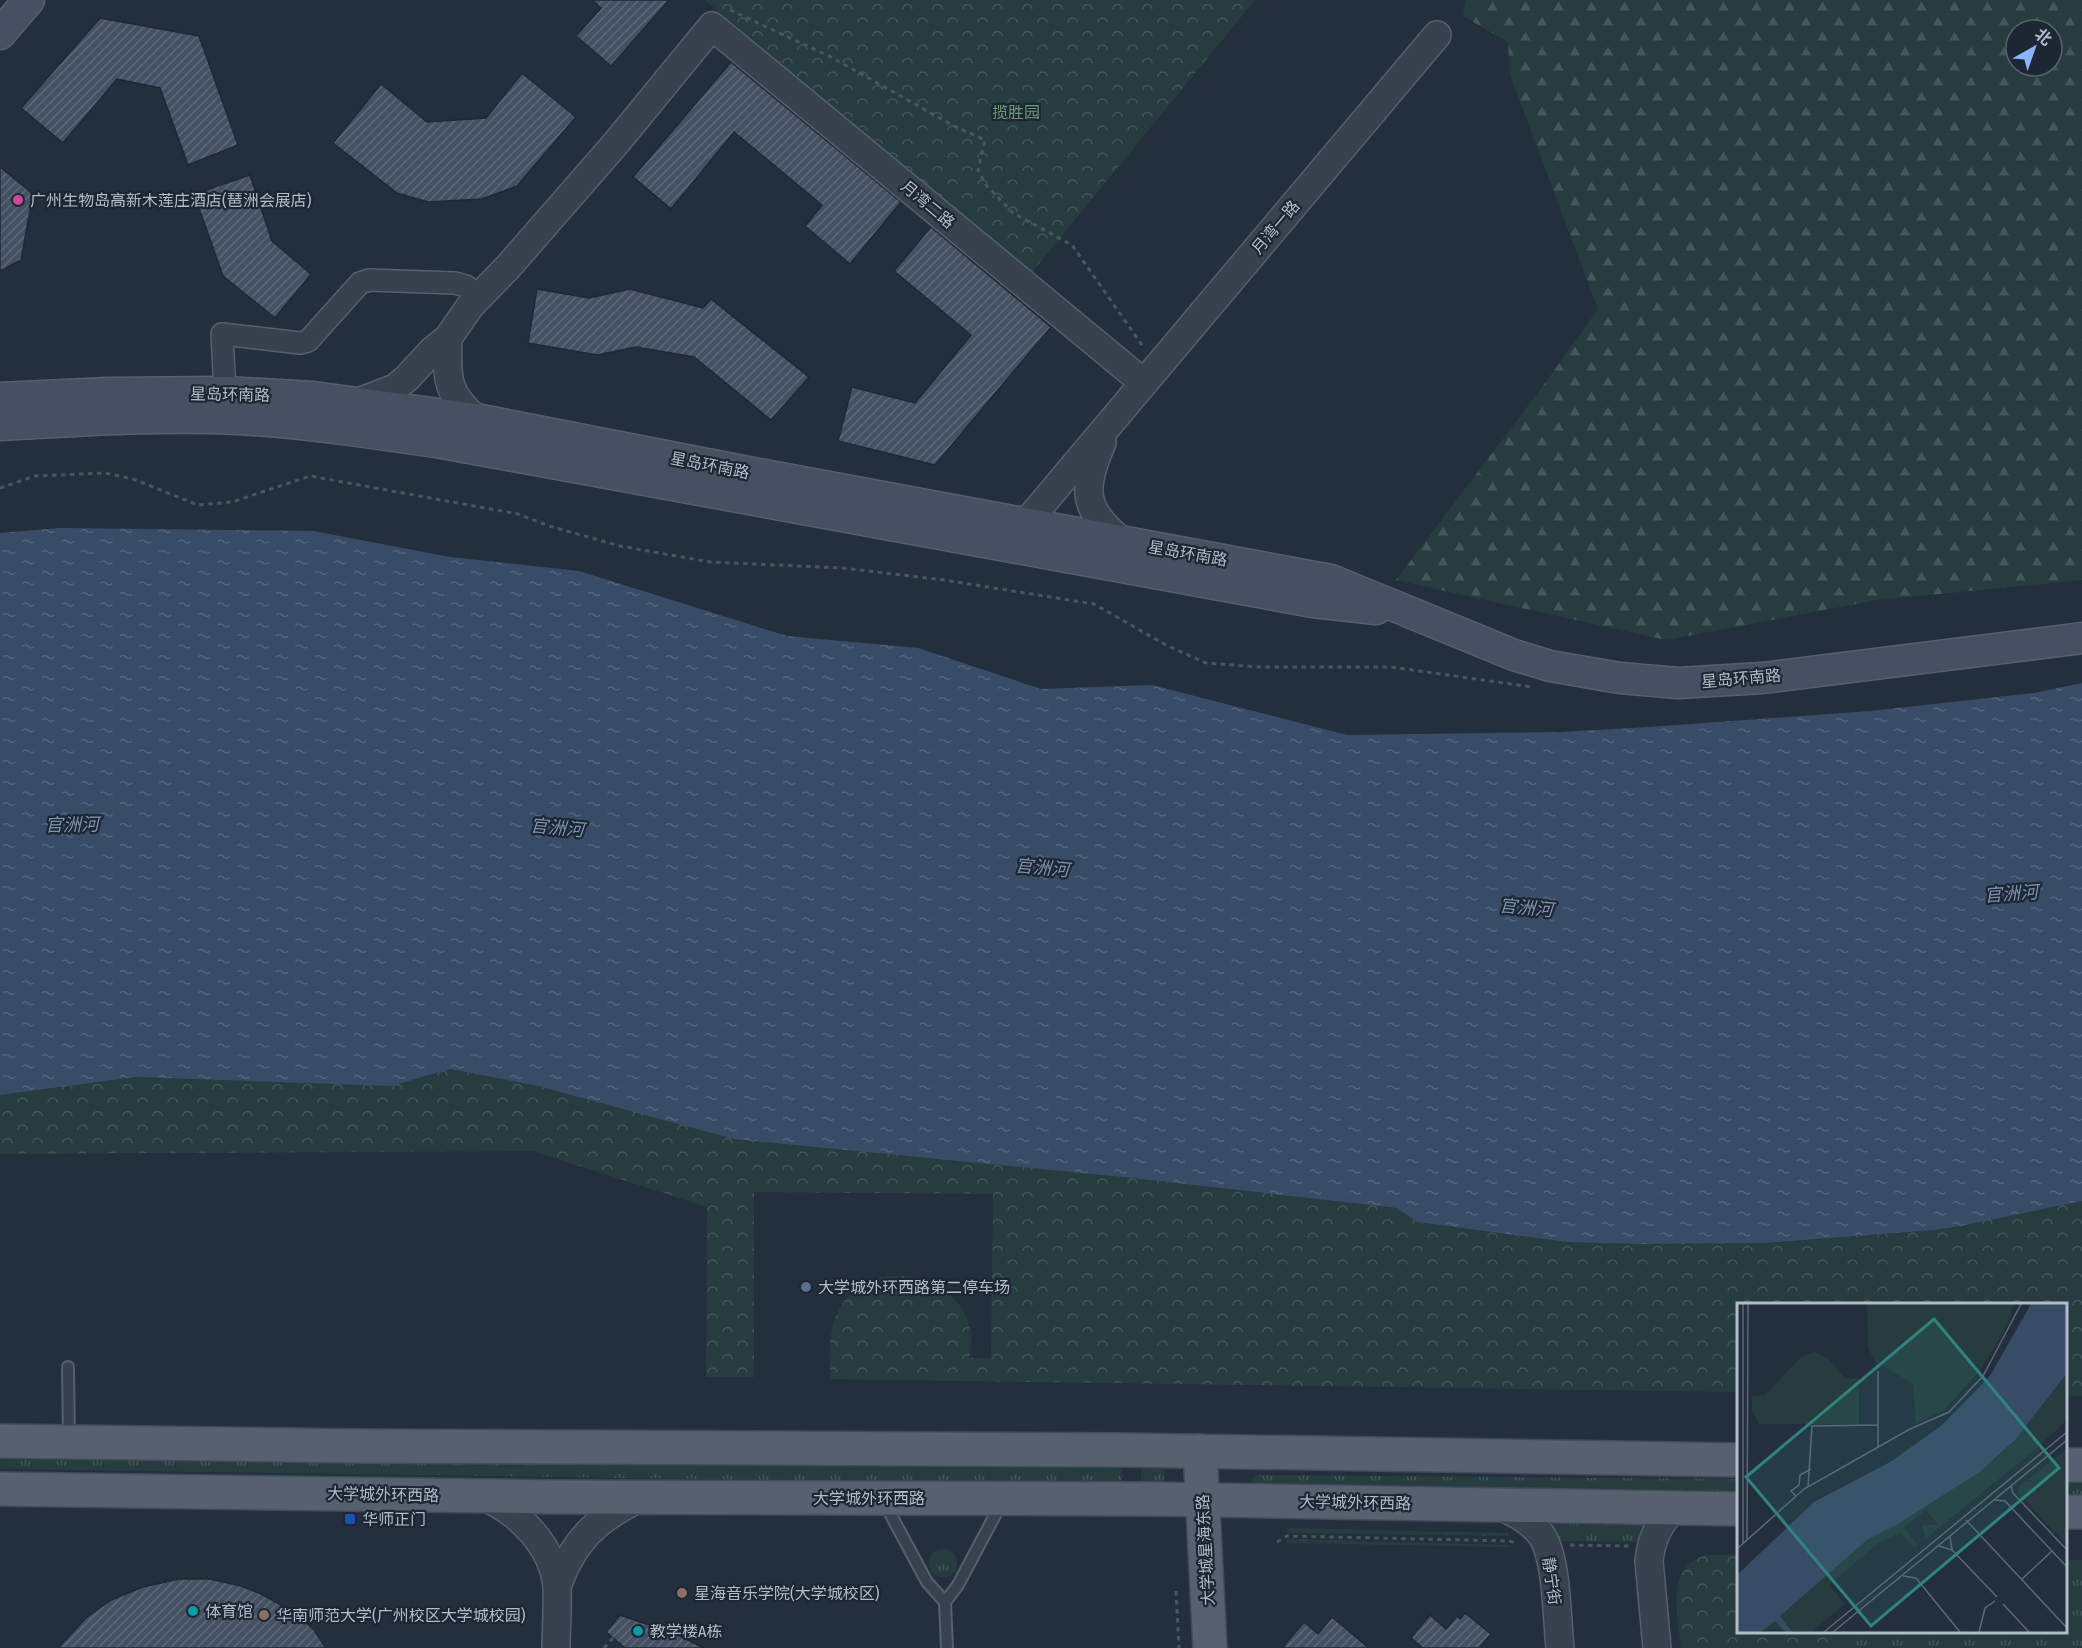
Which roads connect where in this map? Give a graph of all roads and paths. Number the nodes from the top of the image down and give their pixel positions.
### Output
1 (29, 0) edge
2 (718, 17) junction
3 (0, 34) edge
4 (1437, 35) dead end
5 (471, 305) junction
6 (448, 338) junction
7 (1151, 375) junction
8 (225, 392) junction
9 (0, 398) edge
10 (356, 403) junction
11 (476, 419) junction
12 (1113, 420) junction
13 (0, 425) edge
14 (0, 488) edge
15 (1026, 523) junction
16 (1122, 541) junction
17 (1408, 613) junction
18 (2082, 639) edge
19 (1536, 687) dead end
20 (68, 1367) dead end
21 (0, 1441) edge
22 (69, 1442) junction
23 (1126, 1450) junction
24 (1200, 1451) junction
25 (1737, 1460) edge
26 (0, 1489) edge
27 (482, 1496) junction
28 (640, 1498) junction
29 (882, 1498) junction
30 (1004, 1499) junction
31 (1128, 1499) junction
32 (1202, 1500) junction
33 (1495, 1504) junction
34 (1675, 1508) junction
35 (1737, 1509) edge
36 (1277, 1542) dead end
37 (1525, 1546) dead end
38 (1565, 1546) dead end
39 (1634, 1548) dead end
40 (557, 1587) junction
41 (1176, 1591) dead end
42 (945, 1602) junction
43 (613, 1638) dead end
44 (556, 1648) edge
45 (604, 1648) edge
46 (947, 1648) edge
47 (1179, 1648) edge
48 (1210, 1648) edge
49 (1560, 1648) edge
50 (1657, 1648) edge

1 - 3 main road
2 - 5 street
2 - 7 street, 月湾二路
2 - 7 path
4 - 7 street, 月湾一路
5 - 6 street
5 - 8 street
6 - 10 street
6 - 11 street
7 - 12 street, 月湾一路
8 - 9 main road, 星岛环南路
8 - 10 main road, 星岛环南路
10 - 11 main road, 星岛环南路
11 - 15 main road, 星岛环南路
12 - 15 street, 月湾一路
12 - 16 street, 月湾一路
13 - 17 main road, 星岛环南路
14 - 19 path
15 - 16 main road, 星岛环南路
16 - 17 main road, 星岛环南路
17 - 18 main road, 星岛环南路
20 - 22 lane
21 - 22 main road
22 - 23 main road
23 - 24 main road
23 - 31 main road
24 - 25 main road
24 - 32 main road, 大学城星海东路
26 - 27 main road, 大学城外环西路
27 - 28 main road, 大学城外环西路
27 - 40 street
28 - 29 main road, 大学城外环西路
28 - 40 street
29 - 30 main road, 大学城外环西路
29 - 42 lane
30 - 31 main road, 大学城外环西路
30 - 42 lane
31 - 32 main road, 大学城外环西路
32 - 33 main road, 大学城外环西路
32 - 48 main road, 大学城星海东路
33 - 34 main road, 大学城外环西路
33 - 49 street, 静宁街
34 - 35 main road, 大学城外环西路
34 - 50 street
36 - 37 path
38 - 39 path
40 - 44 street
41 - 47 path
42 - 46 lane
43 - 45 path

